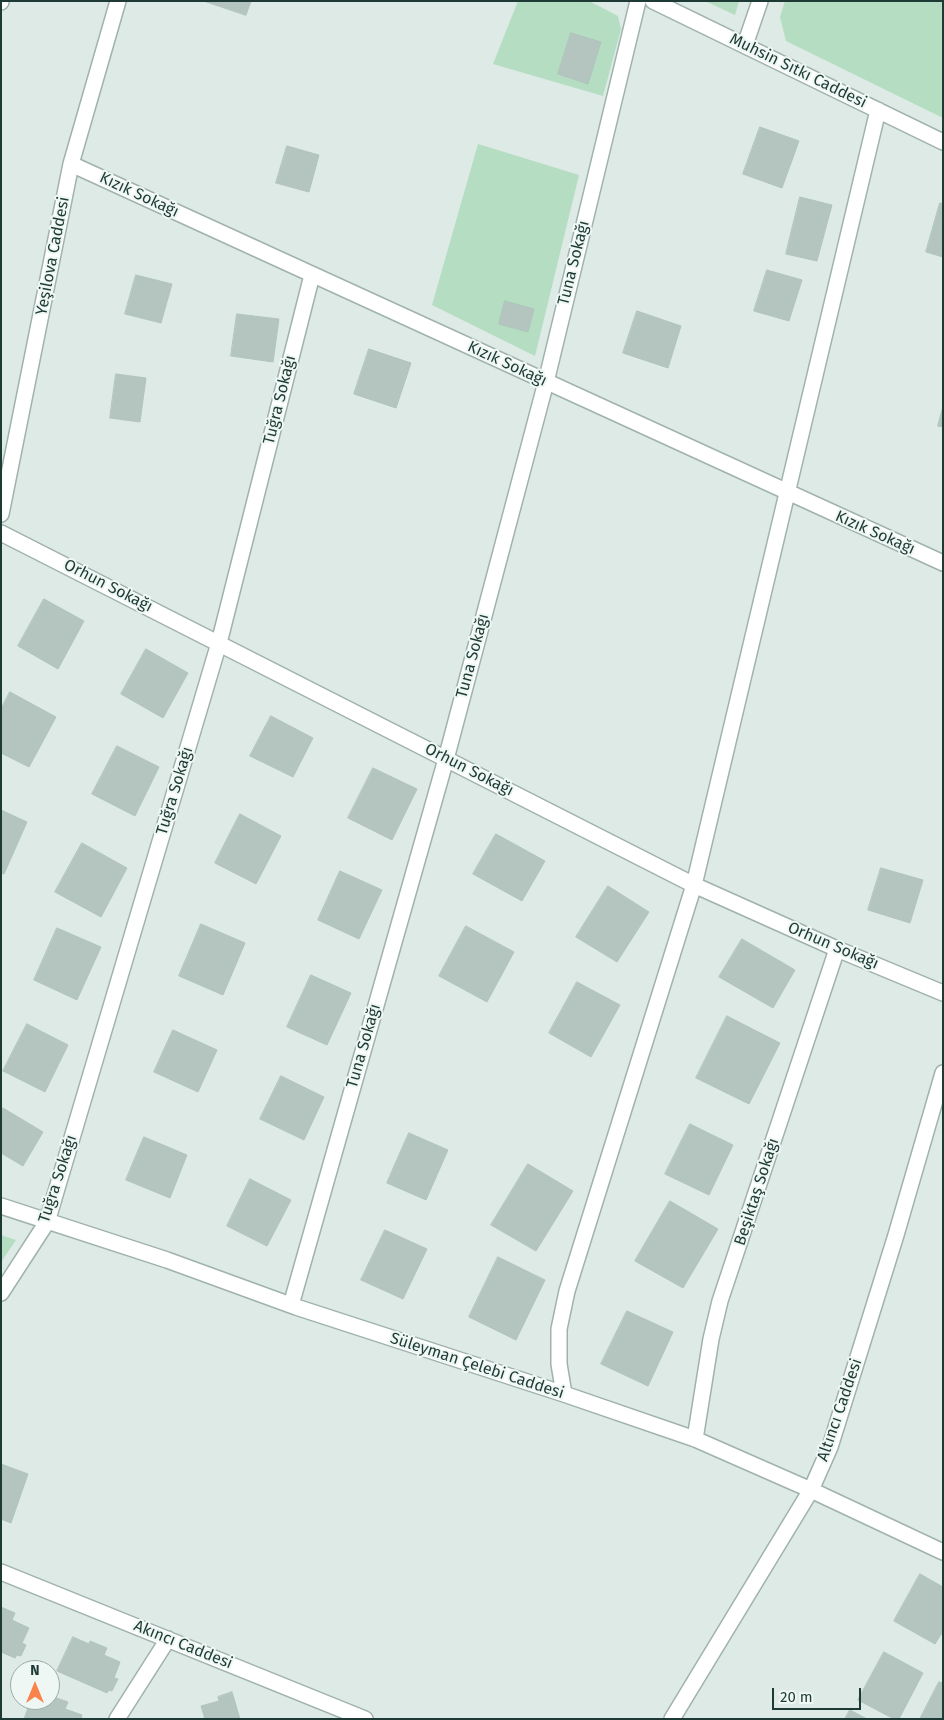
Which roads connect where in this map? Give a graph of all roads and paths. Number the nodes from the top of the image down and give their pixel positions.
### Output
1 (118, 1) edge
2 (638, 1) edge
3 (653, 1) edge
4 (760, 1) edge
5 (745, 45) junction
6 (878, 110) junction
7 (943, 142) edge
8 (71, 164) junction
9 (312, 274) junction
10 (546, 382) junction
11 (787, 493) junction
12 (1, 514) edge
13 (1, 532) edge
14 (943, 563) edge
15 (219, 643) junction
16 (446, 758) junction
17 (694, 885) junction
18 (837, 949) junction
19 (943, 993) edge
20 (943, 1073) edge
21 (1, 1206) edge
22 (47, 1222) junction
23 (1, 1293) edge
24 (291, 1305) junction
25 (564, 1394) junction
26 (695, 1439) junction
27 (811, 1490) junction
28 (943, 1552) edge
29 (1, 1572) edge
30 (168, 1639) junction
31 (117, 1719) edge
32 (365, 1719) edge
33 (672, 1719) edge

1 - 8 street, Yeşilova Caddesi
2 - 10 street, Tuna Sokağı
3 - 5 street, Muhsin Sıtkı Caddesi
4 - 5 street
5 - 6 street, Muhsin Sıtkı Caddesi
6 - 7 street, Muhsin Sıtkı Caddesi
6 - 11 street
8 - 9 street, Kızık Sokağı
8 - 12 street, Yeşilova Caddesi
9 - 10 street, Kızık Sokağı
9 - 15 street, Tuğra Sokağı
10 - 11 street, Kızık Sokağı
10 - 16 street, Tuna Sokağı
11 - 14 street, Kızık Sokağı
11 - 17 street
13 - 15 street, Orhun Sokağı
15 - 16 street, Orhun Sokağı
15 - 22 street, Tuğra Sokağı
16 - 17 street, Orhun Sokağı
16 - 24 street, Tuna Sokağı
17 - 18 street, Orhun Sokağı
17 - 25 street
18 - 19 street, Orhun Sokağı
18 - 26 street, Beşiktaş Sokağı
20 - 27 street, Altıncı Caddesi
21 - 22 street, Süleyman Çelebi Caddesi
22 - 23 street, Tuğra Sokağı
22 - 24 street, Süleyman Çelebi Caddesi
24 - 25 street, Süleyman Çelebi Caddesi
25 - 26 street, Süleyman Çelebi Caddesi
26 - 27 street, Süleyman Çelebi Caddesi
27 - 28 street, Süleyman Çelebi Caddesi
27 - 33 street, Altıncı Caddesi
29 - 30 street, Akıncı Caddesi
30 - 31 street
30 - 32 street, Akıncı Caddesi

